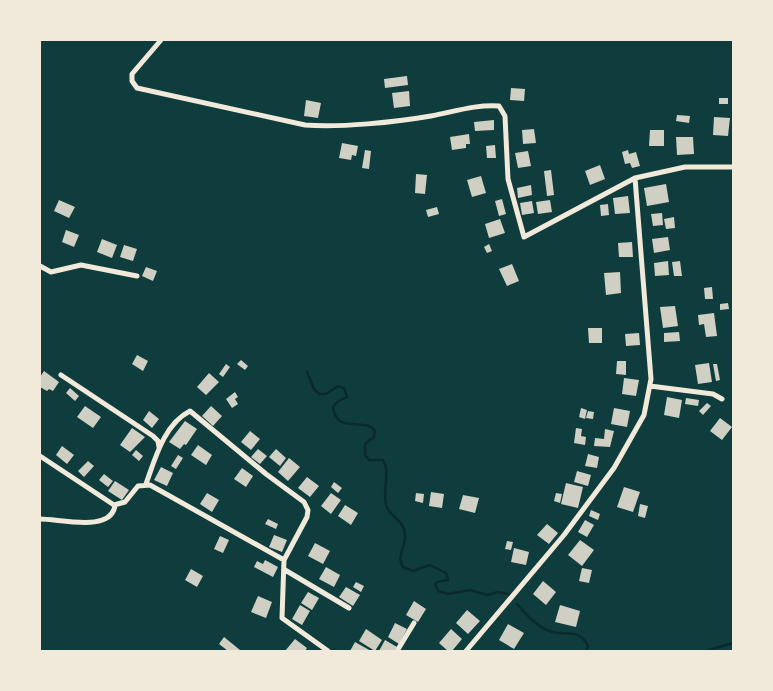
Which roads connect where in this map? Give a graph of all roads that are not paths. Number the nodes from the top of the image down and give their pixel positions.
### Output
1 (161, 40) edge
2 (733, 167) edge
3 (635, 178) junction
4 (40, 266) edge
5 (137, 276) dead end
6 (61, 376) dead end
7 (650, 386) junction
8 (722, 399) dead end
9 (160, 448) junction
10 (40, 456) edge
11 (146, 484) junction
12 (115, 505) junction
13 (40, 519) edge
14 (284, 560) junction
15 (285, 570) junction
16 (349, 608) dead end
17 (414, 623) dead end
18 (328, 651) edge
19 (397, 651) edge
20 (466, 651) edge

1 - 3 street
2 - 3 street
3 - 7 street
4 - 5 street
6 - 9 street
7 - 8 street
7 - 20 street
9 - 11 street
9 - 14 street
10 - 12 street
11 - 12 street
11 - 14 street
12 - 13 street
14 - 15 street
15 - 16 street
15 - 18 street
17 - 19 street

